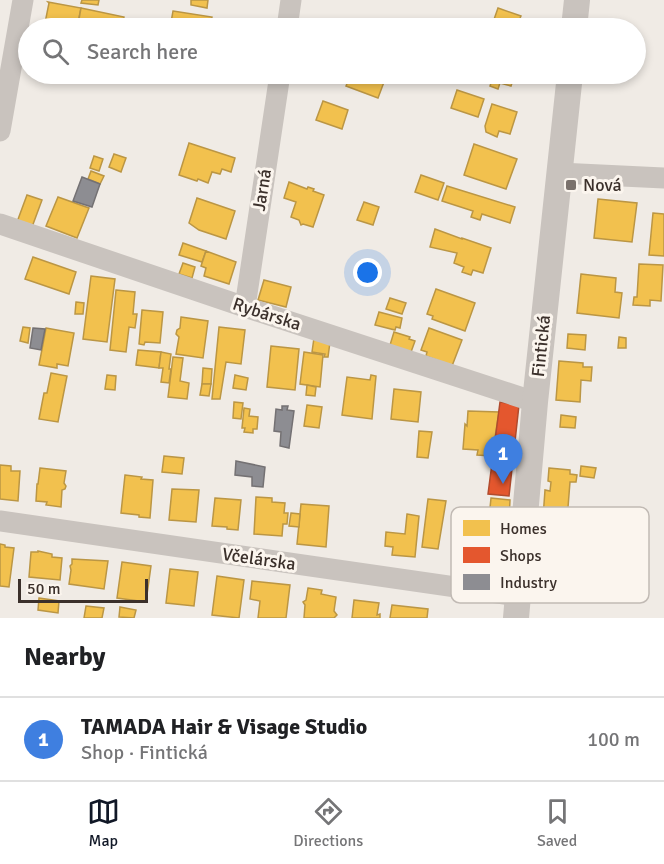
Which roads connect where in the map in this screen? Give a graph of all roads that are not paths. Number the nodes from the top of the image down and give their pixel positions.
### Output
1 (23, 0) edge
2 (291, 0) edge
3 (578, 0) edge
4 (20, 18) edge
5 (288, 18) edge
6 (575, 18) edge
7 (18, 28) edge
8 (278, 84) edge
9 (569, 84) edge
10 (0, 131) edge
11 (559, 173) junction
12 (664, 178) edge
13 (0, 224) edge
14 (245, 307) junction
15 (536, 402) junction
16 (526, 507) edge
17 (0, 521) edge
18 (451, 596) edge
19 (493, 603) edge
20 (517, 607) edge

1 - 4 street
2 - 5 street
3 - 6 street
7 - 10 street
8 - 14 street, Jarná
9 - 11 street, Fintická
11 - 12 street
11 - 15 street, Fintická
13 - 14 street, Rybárska
14 - 15 street, Rybárska
15 - 16 street, Fintická
17 - 18 street, Včelárska
19 - 20 street, Včelárska

